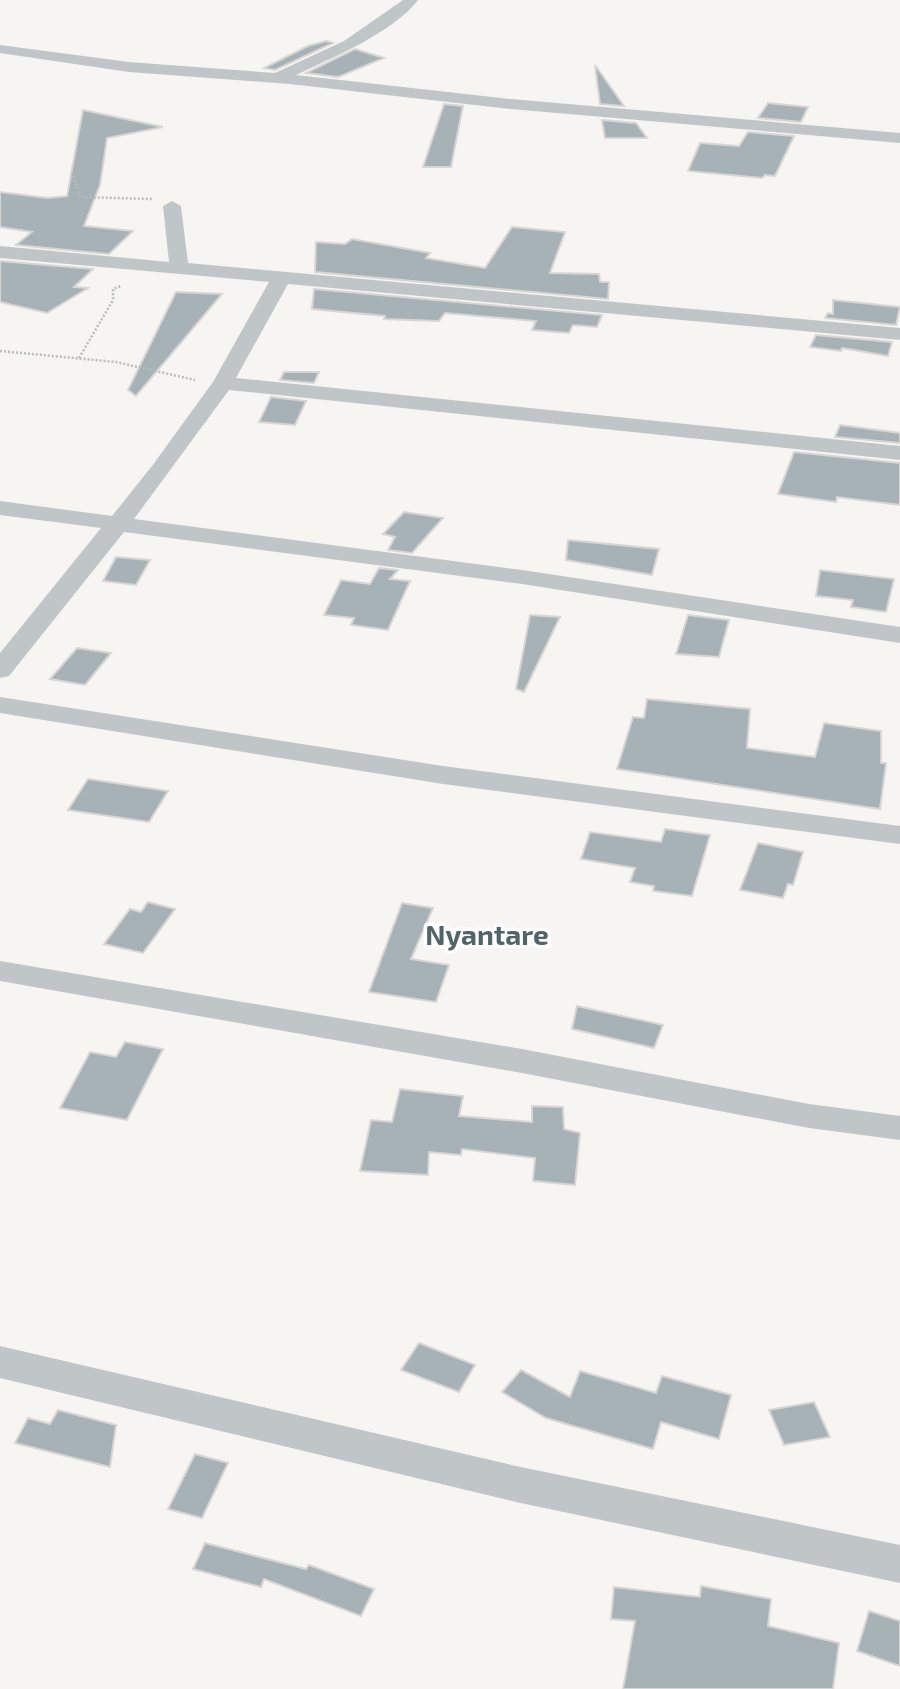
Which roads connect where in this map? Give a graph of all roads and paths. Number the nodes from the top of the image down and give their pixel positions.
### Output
1 (411, 0) edge
2 (0, 48) edge
3 (278, 78) junction
4 (900, 138) edge
5 (72, 172) dead end
6 (172, 206) joint
7 (0, 252) edge
8 (153, 265) junction
9 (179, 268) junction
10 (282, 277) junction
11 (900, 334) edge
12 (0, 351) edge
13 (79, 358) junction
14 (223, 383) junction
15 (900, 453) edge
16 (0, 508) edge
17 (117, 524) junction
18 (900, 635) edge
19 (0, 670) edge
20 (0, 705) edge
21 (900, 835) edge
22 (0, 971) edge
23 (900, 1128) edge
24 (0, 1362) edge
25 (900, 1564) edge

1 - 3 street
2 - 3 street
3 - 4 street
5 - 6 path
6 - 9 street
7 - 8 street
8 - 9 street
8 - 13 path
9 - 10 street
10 - 11 street
10 - 14 street
12 - 13 path
13 - 14 path
14 - 15 street
14 - 17 street
16 - 17 street
17 - 18 street
17 - 19 street
20 - 21 street
22 - 23 street
24 - 25 street

